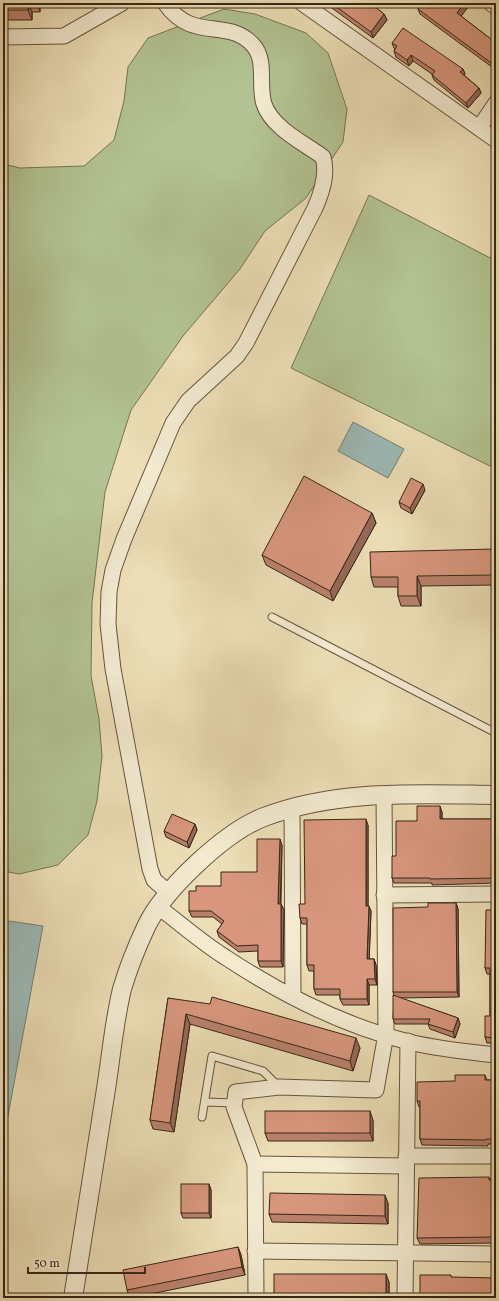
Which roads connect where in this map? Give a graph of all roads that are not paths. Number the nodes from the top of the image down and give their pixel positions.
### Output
1 (122, 3) edge
2 (165, 3) edge
3 (302, 3) edge
4 (493, 3) edge
5 (496, 5) edge
6 (3, 37) edge
7 (496, 104) edge
8 (479, 128) junction
9 (496, 140) edge
10 (272, 617) dead end
11 (496, 733) edge
12 (384, 795) junction
13 (496, 795) edge
14 (292, 808) junction
15 (496, 894) edge
16 (384, 895) junction
17 (163, 899) junction
18 (293, 997) junction
19 (386, 1034) junction
20 (408, 1041) junction
21 (496, 1055) edge
22 (279, 1087) junction
23 (205, 1102) junction
24 (235, 1103) junction
25 (202, 1117) dead end
26 (496, 1156) edge
27 (406, 1161) junction
28 (255, 1164) junction
29 (256, 1251) junction
30 (406, 1253) junction
31 (496, 1254) edge
32 (73, 1298) edge
33 (256, 1298) edge
34 (406, 1298) edge

1 - 6 street
2 - 17 street
3 - 8 street
4 - 5 street
7 - 8 street
8 - 9 street
10 - 11 lane
12 - 13 street
12 - 14 street
12 - 16 street
14 - 17 street
14 - 18 street
15 - 16 street
16 - 19 street
17 - 18 street
17 - 32 street
18 - 19 street
19 - 20 street
19 - 22 street
20 - 21 street
20 - 27 street
22 - 23 lane
22 - 24 street
23 - 24 lane
23 - 25 lane
24 - 28 street
26 - 27 street
27 - 28 street
27 - 30 street
28 - 29 street
29 - 30 street
29 - 33 street
30 - 31 street
30 - 34 street

